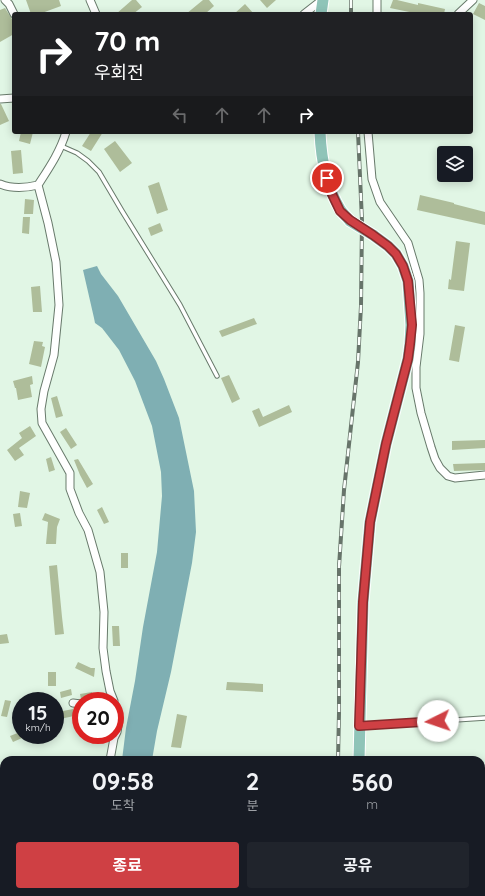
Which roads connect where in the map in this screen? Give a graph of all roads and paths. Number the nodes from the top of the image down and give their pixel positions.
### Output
1 (6, 0) edge
2 (90, 0) edge
3 (322, 0) edge
4 (377, 0) edge
5 (473, 0) edge
6 (13, 12) edge
7 (95, 12) edge
8 (307, 12) edge
9 (321, 12) edge
10 (377, 12) edge
11 (460, 12) edge
12 (12, 98) edge
13 (0, 99) edge
14 (65, 134) edge
15 (320, 134) edge
16 (368, 134) edge
17 (61, 146) junction
18 (0, 184) edge
19 (38, 185) junction
20 (419, 280) junction
21 (408, 281) junction
22 (217, 376) dead end
23 (485, 475) edge
24 (110, 692) edge
25 (485, 718) edge
26 (359, 726) junction
27 (113, 744) edge
28 (111, 756) edge
29 (359, 756) edge

1 - 6 street
2 - 7 street
3 - 8 street
3 - 9 main road
4 - 10 street
5 - 11 street
12 - 13 street
14 - 17 street
15 - 21 main road, bridge
16 - 20 street
17 - 19 street
17 - 22 lane
18 - 19 street
19 - 24 street
20 - 21 street
20 - 23 street
21 - 26 main road
25 - 26 lane
26 - 29 main road
27 - 28 street

